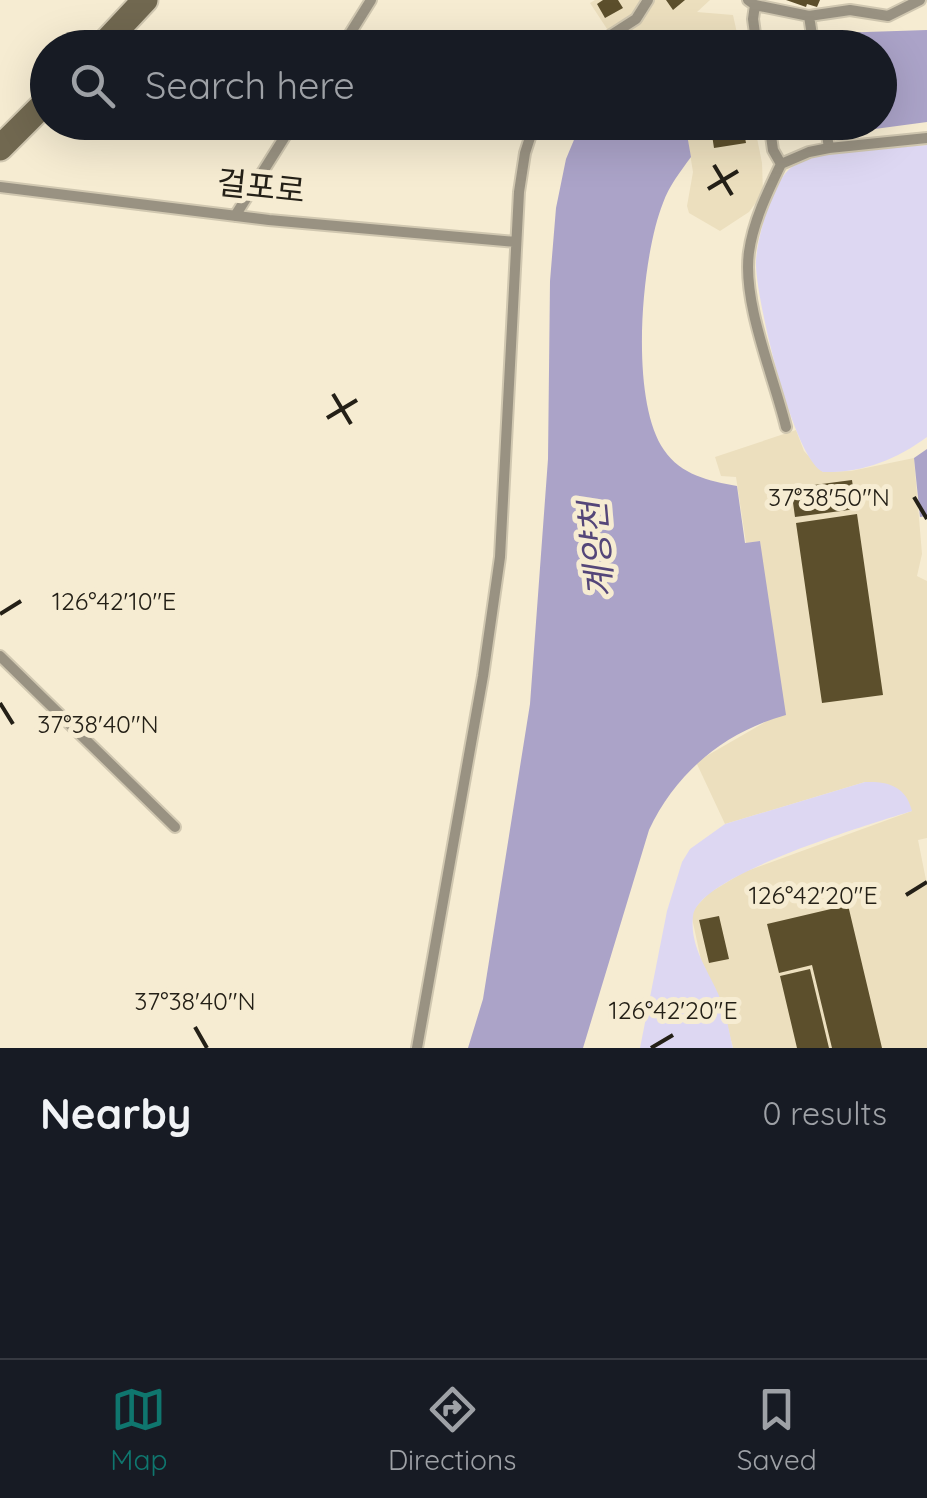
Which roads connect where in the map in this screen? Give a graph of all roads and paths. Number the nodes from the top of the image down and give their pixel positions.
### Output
1 (145, 0) edge
2 (371, 0) edge
3 (648, 0) edge
4 (920, 0) edge
5 (752, 2) edge
6 (850, 5) edge
7 (809, 16) junction
8 (117, 30) edge
9 (352, 30) edge
10 (619, 30) edge
11 (755, 30) edge
12 (811, 30) edge
13 (30, 118) edge
14 (927, 138) edge
15 (283, 140) edge
16 (531, 140) edge
17 (772, 140) edge
18 (828, 140) edge
19 (0, 148) edge
20 (829, 148) junction
21 (781, 164) junction
22 (0, 187) edge
23 (235, 216) junction
24 (516, 242) junction
25 (786, 427) dead end
26 (0, 656) edge
27 (175, 826) dead end
28 (418, 1048) edge

1 - 8 street
2 - 9 lane
3 - 10 lane
4 - 6 lane
5 - 7 lane
5 - 11 lane
6 - 7 lane
7 - 12 lane
13 - 19 street
14 - 20 lane
15 - 23 lane
16 - 24 lane
17 - 21 lane
18 - 20 lane
20 - 21 lane
21 - 25 lane
22 - 23 lane, 걸포로
23 - 24 lane, 걸포로
24 - 28 lane
26 - 27 lane

